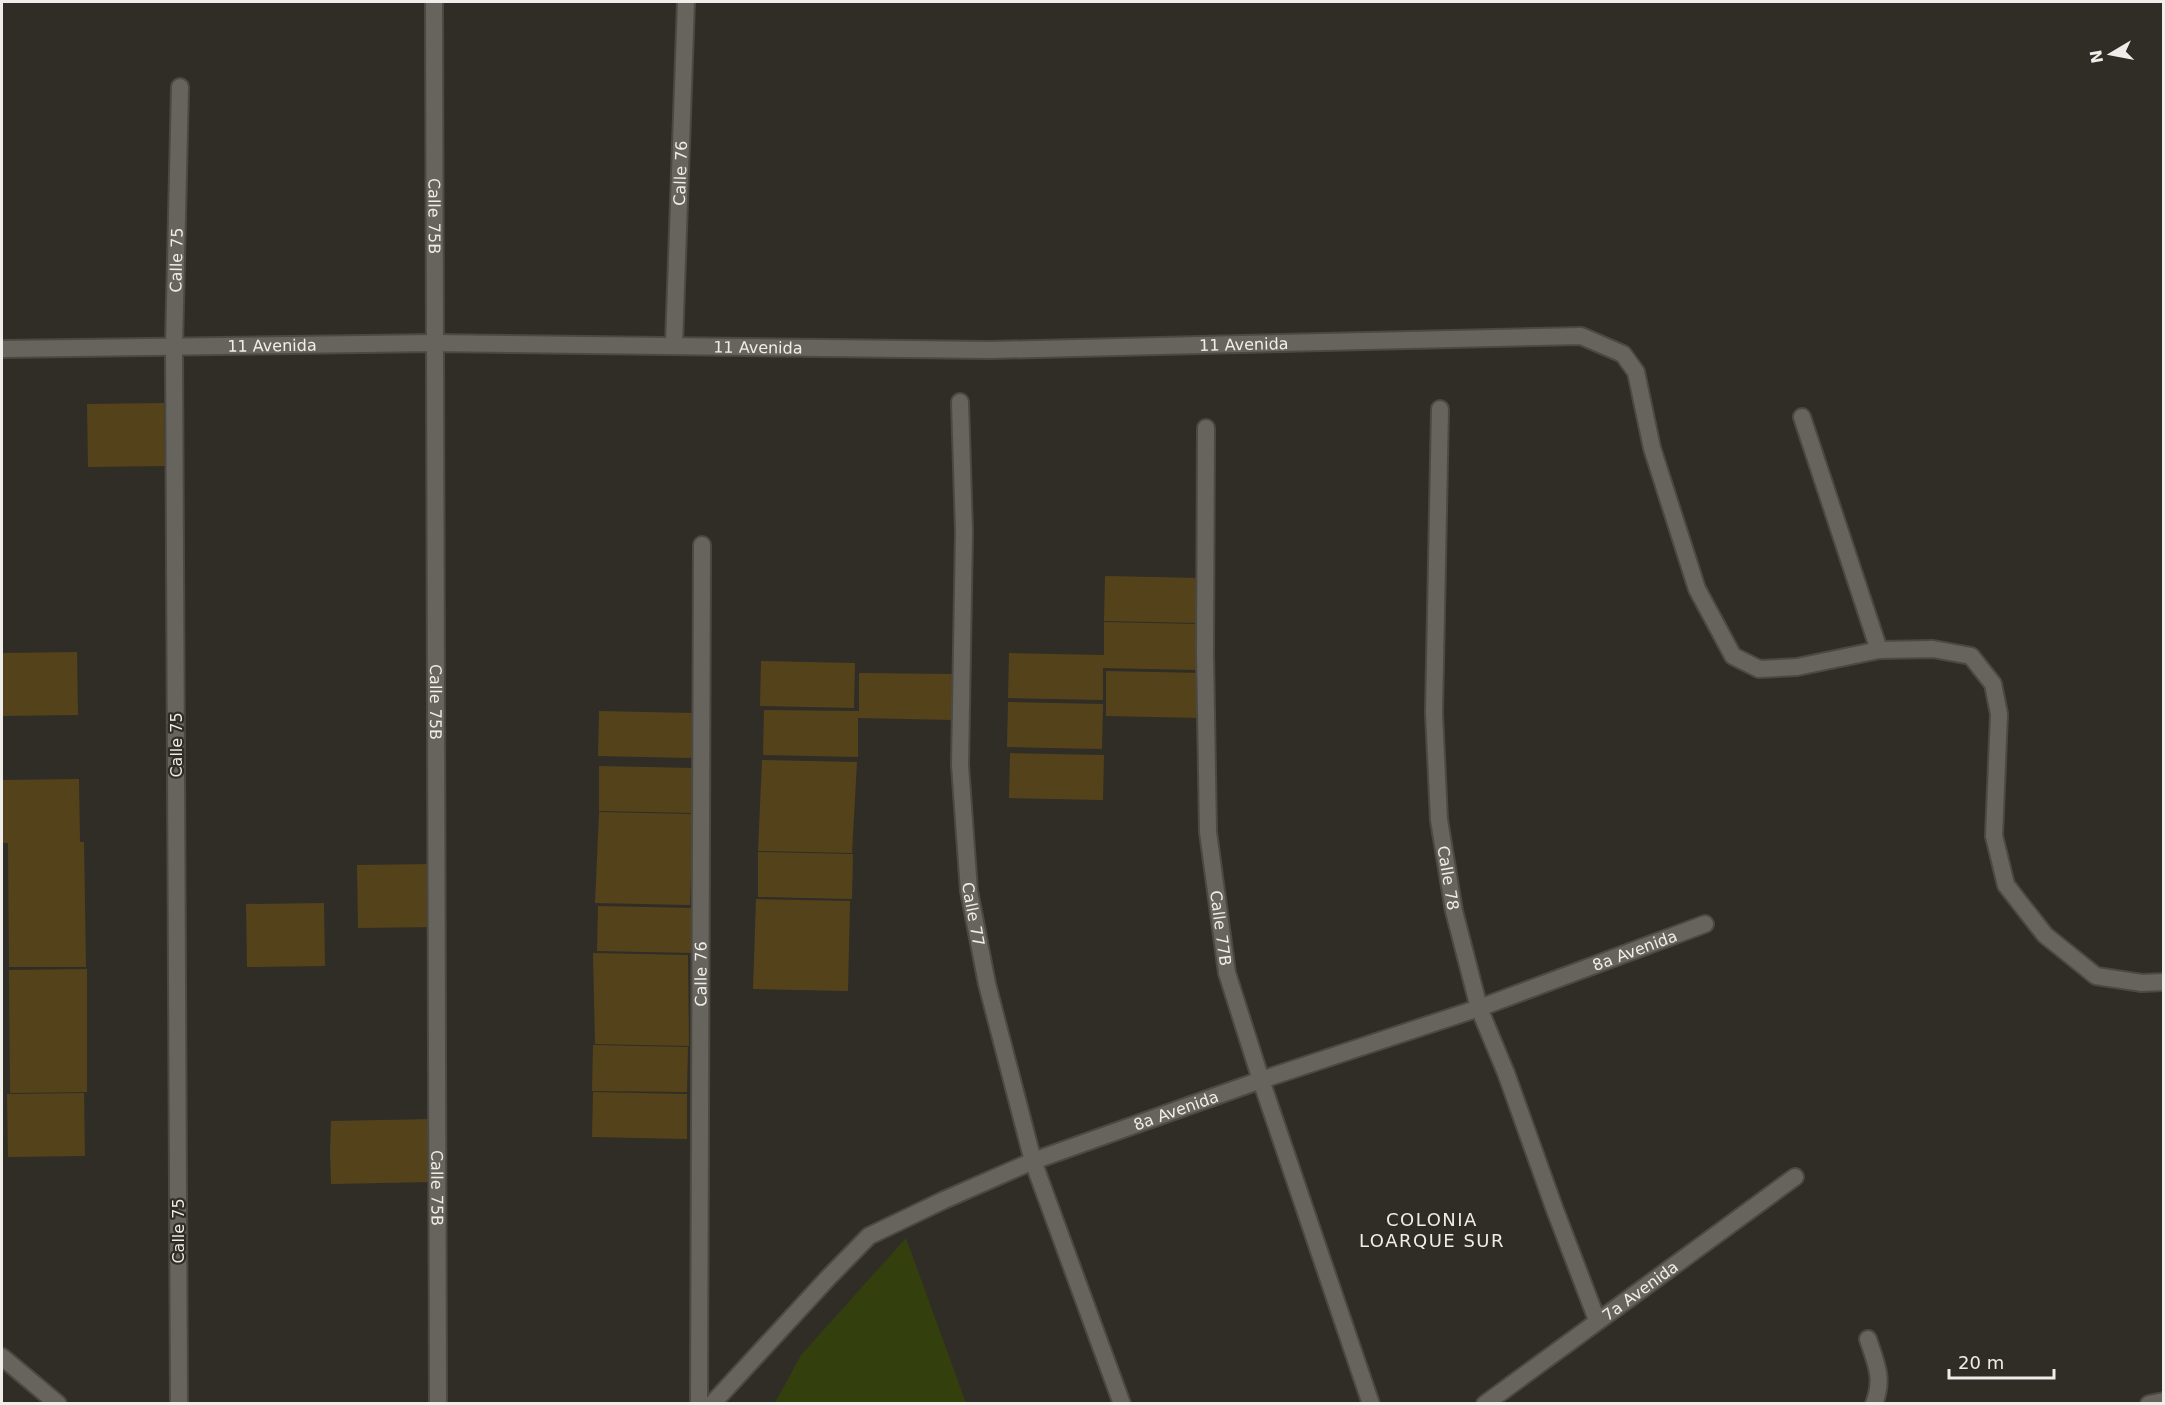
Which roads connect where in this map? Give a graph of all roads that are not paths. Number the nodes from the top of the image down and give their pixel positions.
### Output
1 (434, 2) edge
2 (686, 2) edge
3 (180, 87) dead end
4 (434, 343) junction
5 (674, 344) junction
6 (174, 346) junction
7 (2, 349) edge
8 (960, 402) dead end
9 (1440, 410) dead end
10 (1802, 417) dead end
11 (1206, 428) dead end
12 (702, 545) dead end
13 (1879, 650) junction
14 (1706, 924) dead end
15 (2163, 982) edge
16 (1479, 1008) junction
17 (1261, 1080) junction
18 (1033, 1161) junction
19 (1795, 1177) dead end
20 (1597, 1320) junction
21 (1868, 1339) dead end
22 (2, 1357) edge
23 (2163, 1401) edge
24 (58, 1404) edge
25 (179, 1404) edge
26 (438, 1404) edge
27 (699, 1404) edge
28 (712, 1404) edge
29 (1122, 1404) edge
30 (1371, 1404) edge
31 (1485, 1404) edge
32 (1874, 1404) edge
33 (2149, 1404) edge

1 - 4 street, Calle 75B
2 - 5 street, Calle 76
3 - 6 street, Calle 75
4 - 5 street, 11 Avenida
4 - 6 street, 11 Avenida
4 - 26 street, Calle 75B
5 - 13 street, 11 Avenida
6 - 7 street, 11 Avenida
6 - 25 street, Calle 75
8 - 18 street, Calle 77
9 - 16 street, Calle 78
10 - 13 street
11 - 17 street, Calle 77B
12 - 27 street, Calle 76
13 - 15 street, 11 Avenida
14 - 16 street, 8a Avenida
16 - 17 street, 8a Avenida
16 - 20 street, Calle 78
17 - 18 street, 8a Avenida
17 - 30 street, Calle 77B
18 - 28 street, 8a Avenida
18 - 29 street, Calle 77
19 - 20 street, 7a Avenida
20 - 31 street, 7a Avenida
21 - 32 street
22 - 24 street
23 - 33 street

